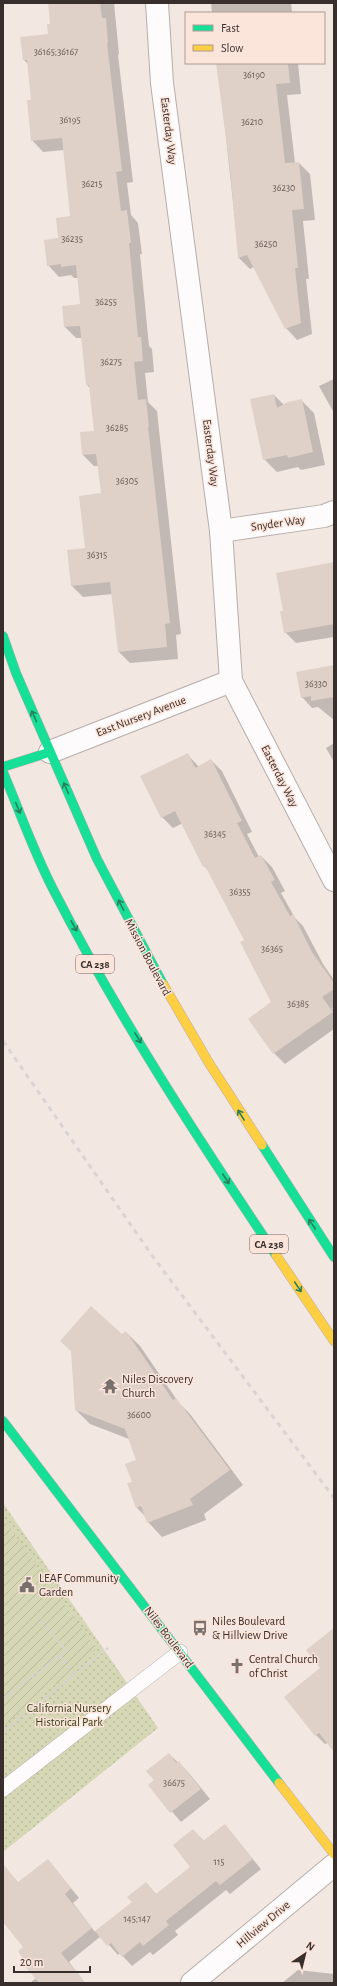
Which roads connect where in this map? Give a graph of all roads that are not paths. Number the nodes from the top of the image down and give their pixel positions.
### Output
1 (157, 3) edge
2 (334, 512) edge
3 (221, 531) junction
4 (3, 636) edge
5 (231, 681) junction
6 (50, 752) junction
7 (3, 767) edge
8 (3, 772) edge
9 (334, 880) edge
10 (334, 1257) edge
11 (334, 1341) edge
12 (3, 1421) edge
13 (180, 1652) junction
14 (3, 1789) edge
15 (334, 1854) edge
16 (334, 1865) edge
17 (192, 1983) edge

1 - 3 street, Easterday Way
2 - 3 street, Snyder Way
3 - 5 street, Easterday Way
6 -> 4 main road, Mission Boulevard
5 - 6 street, East Nursery Avenue
5 - 9 street, Easterday Way
6 - 7 main road
10 -> 6 main road, Mission Boulevard
8 -> 11 main road, CA 238
12 - 13 main road, Niles Boulevard
13 - 14 lane
13 - 15 main road, Niles Boulevard
16 - 17 street, Hillview Drive

